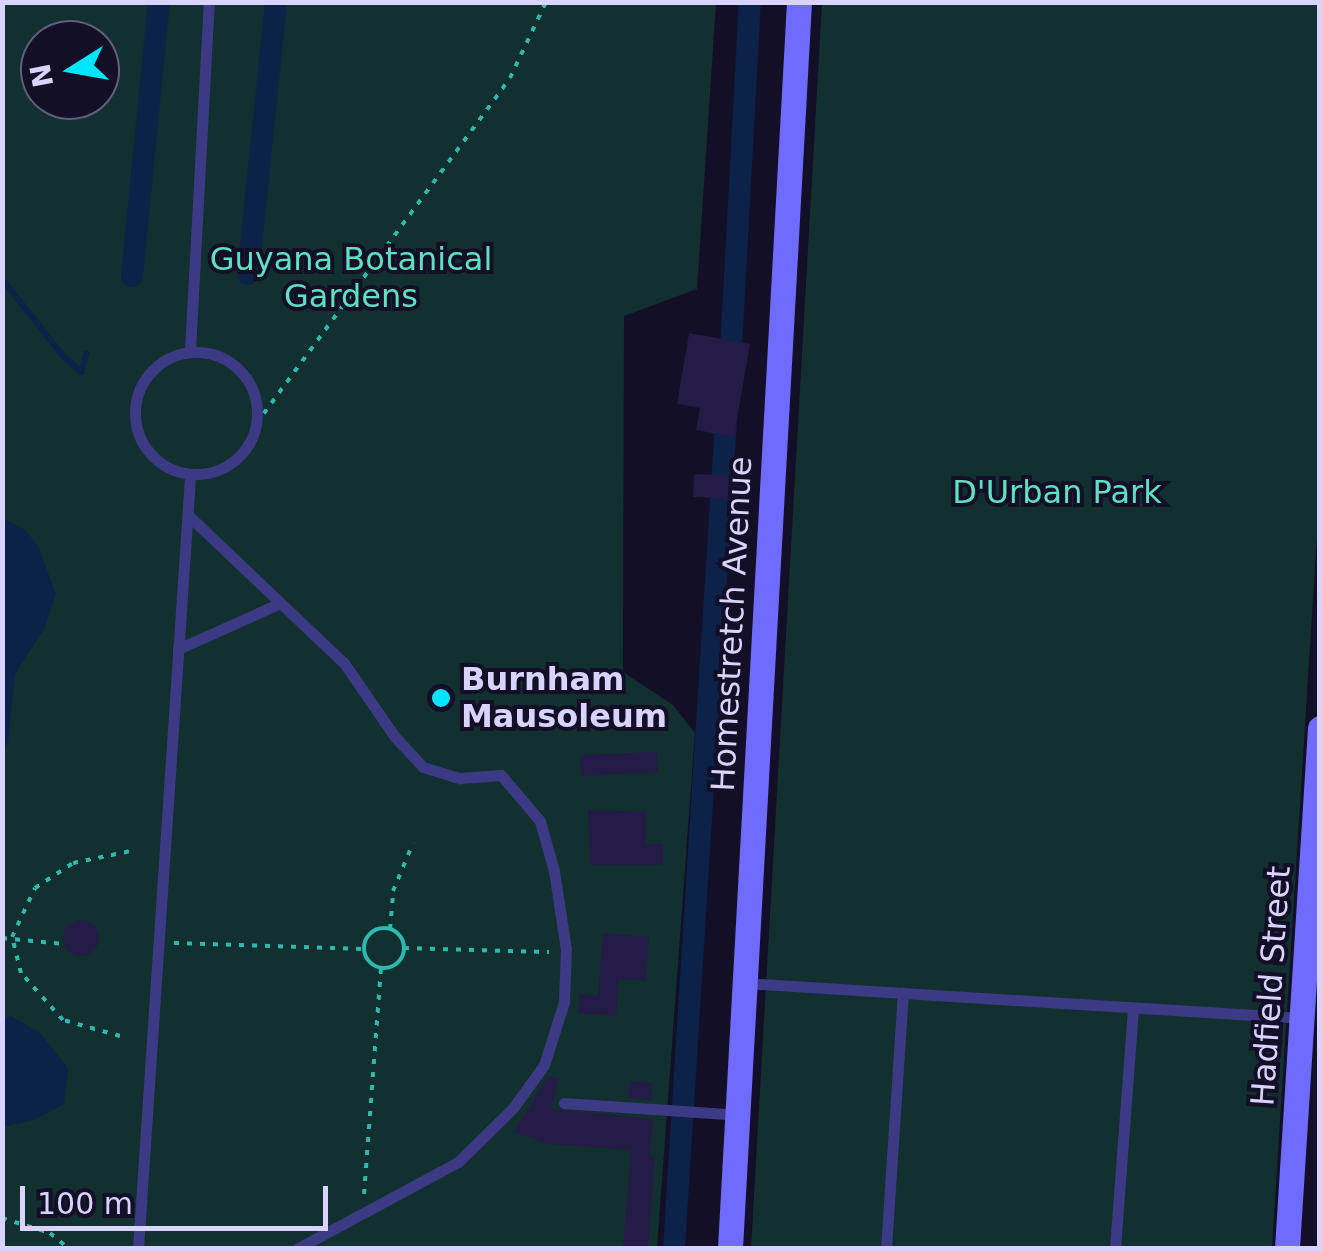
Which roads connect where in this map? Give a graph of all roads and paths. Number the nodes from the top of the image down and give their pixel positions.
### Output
1 (209, 2) edge
2 (546, 2) edge
3 (799, 2) edge
4 (190, 350) junction
5 (256, 424) junction
6 (190, 476) junction
7 (190, 518) junction
8 (278, 604) junction
9 (178, 649) junction
10 (1320, 728) edge
11 (413, 844) dead end
12 (131, 851) dead end
13 (390, 929) junction
14 (12, 937) junction
15 (2, 938) edge
16 (158, 943) junction
17 (64, 944) dead end
18 (404, 948) junction
19 (364, 949) junction
20 (566, 952) junction
21 (381, 967) junction
22 (745, 984) junction
23 (903, 994) junction
24 (1133, 1008) junction
25 (1301, 1018) junction
26 (120, 1036) dead end
27 (564, 1103) dead end
28 (738, 1116) junction
29 (363, 1213) junction
30 (3, 1217) edge
31 (68, 1248) edge
32 (138, 1248) edge
33 (298, 1248) edge
34 (730, 1248) edge
35 (886, 1248) edge
36 (1115, 1248) edge
37 (1287, 1248) edge

1 - 4 lane
2 - 5 path
3 - 22 main road, Homestretch Avenue
4 - 5 lane
4 - 6 lane
5 - 6 lane
6 - 7 lane
7 - 8 lane
7 - 9 lane
8 - 9 lane
8 - 20 lane
9 - 16 lane
10 - 25 main road, Hadfield Street
11 - 13 path
12 - 14 path
13 - 18 path
13 - 19 path
14 - 15 path
14 - 17 path
14 - 26 path
16 - 19 path
16 - 32 lane
18 - 20 path
18 - 21 path
19 - 21 path
20 - 29 lane
21 - 29 path
22 - 23 lane
22 - 28 main road, Homestretch Avenue
23 - 24 lane
23 - 35 lane
24 - 25 lane
24 - 36 lane
25 - 37 main road, Hadfield Street
27 - 28 lane
28 - 34 main road, Homestretch Avenue
29 - 33 lane
30 - 31 path

